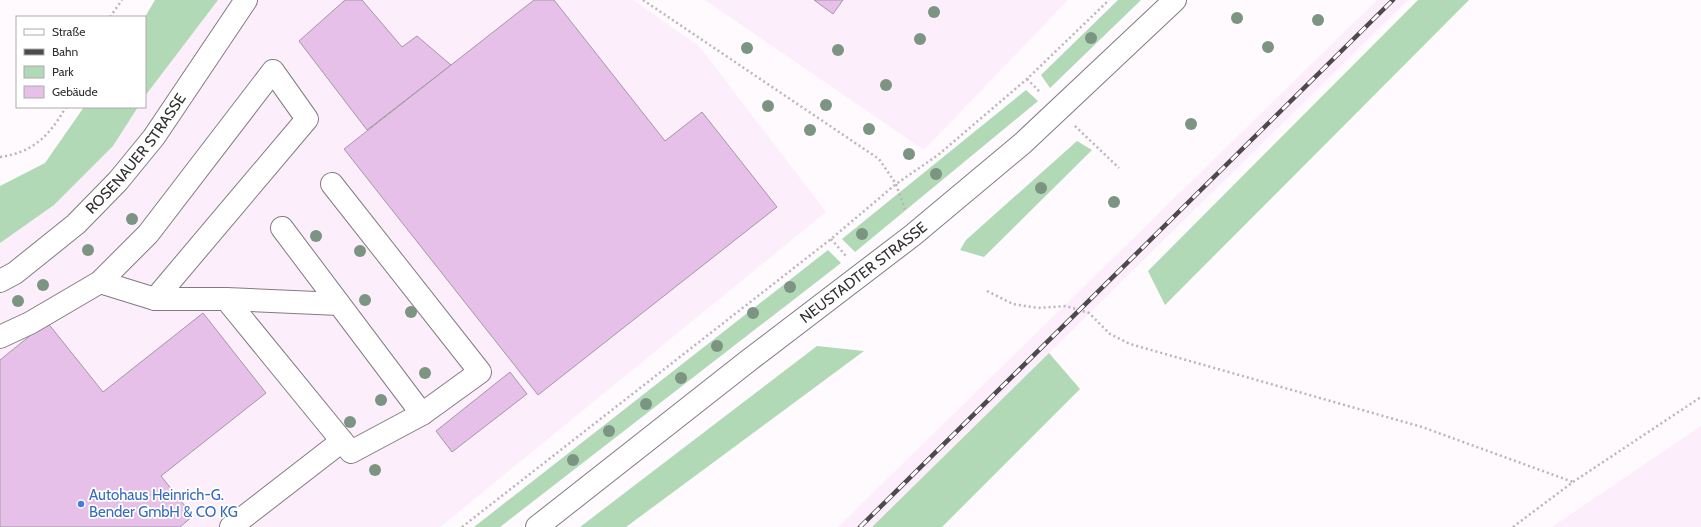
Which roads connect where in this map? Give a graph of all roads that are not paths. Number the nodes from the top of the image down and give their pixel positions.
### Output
1 (246, 0) edge
2 (1175, 0) edge
3 (332, 184) dead end
4 (282, 228) dead end
5 (0, 281) edge
6 (100, 282) junction
7 (155, 299) junction
8 (226, 299) junction
9 (339, 304) junction
10 (0, 337) edge
11 (422, 414) junction
12 (342, 441) junction
13 (231, 527) edge
14 (537, 527) edge

1 - 5 street, ROSENAUER STRASSE
2 - 14 street, NEUSTADTER STRASSE
3 - 11 street
4 - 9 street
6 - 7 street
6 - 7 street
6 - 10 street
7 - 8 street
8 - 9 street
8 - 12 street
9 - 11 street
11 - 12 street
12 - 13 street

